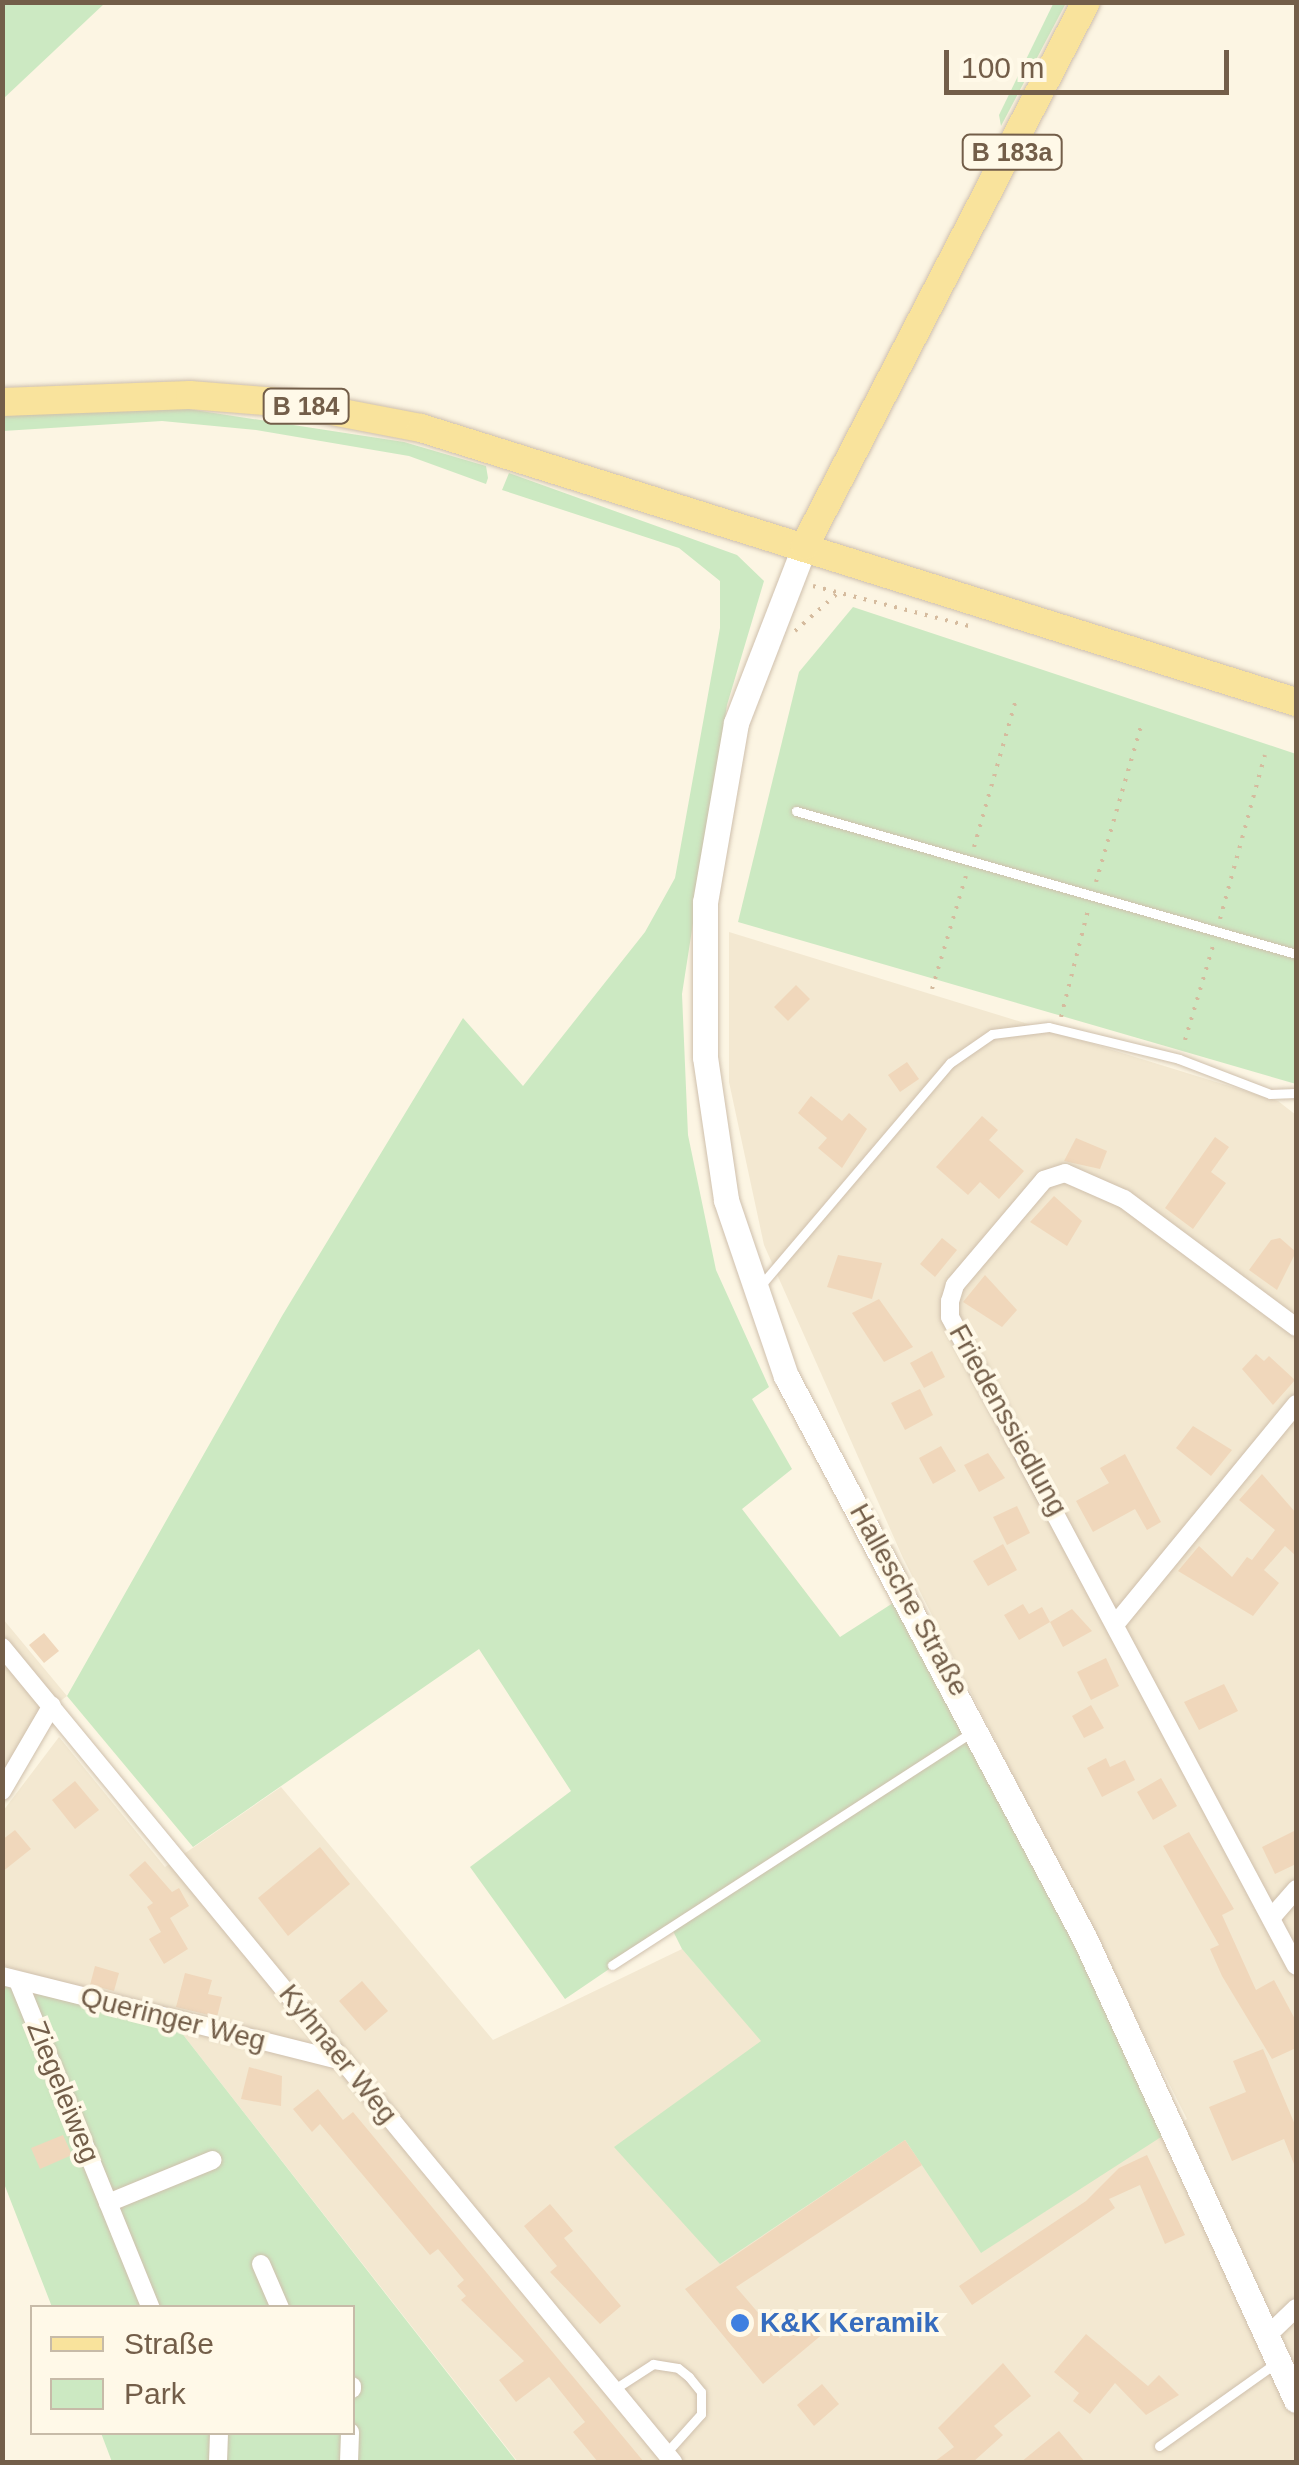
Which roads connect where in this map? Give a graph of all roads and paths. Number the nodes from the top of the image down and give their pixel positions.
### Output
1 (10, 2) edge
2 (1086, 2) edge
3 (2, 10) edge
4 (2, 402) edge
5 (805, 545) junction
6 (840, 591) dead end
7 (790, 635) dead end
8 (1296, 702) edge
9 (1142, 723) dead end
10 (1264, 755) dead end
11 (796, 811) dead end
12 (1091, 897) junction
13 (1217, 932) junction
14 (1296, 954) edge
15 (1059, 1023) dead end
16 (1184, 1040) dead end
17 (1296, 1093) edge
18 (753, 1294) junction
19 (1296, 1327) edge
20 (1296, 1404) edge
21 (1118, 1621) junction
22 (2, 1647) edge
23 (52, 1705) junction
24 (979, 1728) junction
25 (2, 1791) edge
26 (1296, 1888) edge
27 (1272, 1917) junction
28 (612, 1965) dead end
29 (1296, 1966) edge
30 (10, 1978) edge
31 (343, 2061) junction
32 (212, 2160) dead end
33 (108, 2203) junction
34 (262, 2264) dead end
35 (150, 2305) edge
36 (279, 2305) edge
37 (1296, 2308) edge
38 (1268, 2335) junction
39 (1279, 2360) junction
40 (613, 2390) junction
41 (1296, 2400) edge
42 (219, 2435) edge
43 (350, 2435) edge
44 (1159, 2446) dead end
45 (670, 2458) edge
46 (218, 2462) edge
47 (349, 2462) edge

1 - 3 path
2 - 5 main road, B 183a
4 - 5 main road, B 184
5 - 8 main road
5 - 18 street, Hallesche Straße
6 - 7 path
9 - 12 path
10 - 13 path
11 - 12 lane
12 - 13 lane
12 - 15 path
13 - 14 lane
13 - 16 path
17 - 18 lane
18 - 24 street, Hallesche Straße
19 - 21 street, Friedenssiedlung
20 - 21 street
21 - 27 street, Friedenssiedlung
22 - 23 street, Kyhnaer Weg
23 - 25 street
23 - 31 street, Kyhnaer Weg
24 - 28 lane
24 - 38 street, Hallesche Straße
26 - 27 street
27 - 29 street, Friedenssiedlung
30 - 31 street, Queringer Weg
30 - 33 street, Ziegeleiweg
31 - 40 street, Kyhnaer Weg
32 - 33 street
33 - 35 street, Ziegeleiweg
34 - 36 street
37 - 38 street
38 - 39 street, Hallesche Straße
39 - 41 street, Hallesche Straße
39 - 44 lane
40 - 45 street, Kyhnaer Weg
40 - 45 lane
42 - 46 street
43 - 47 street

